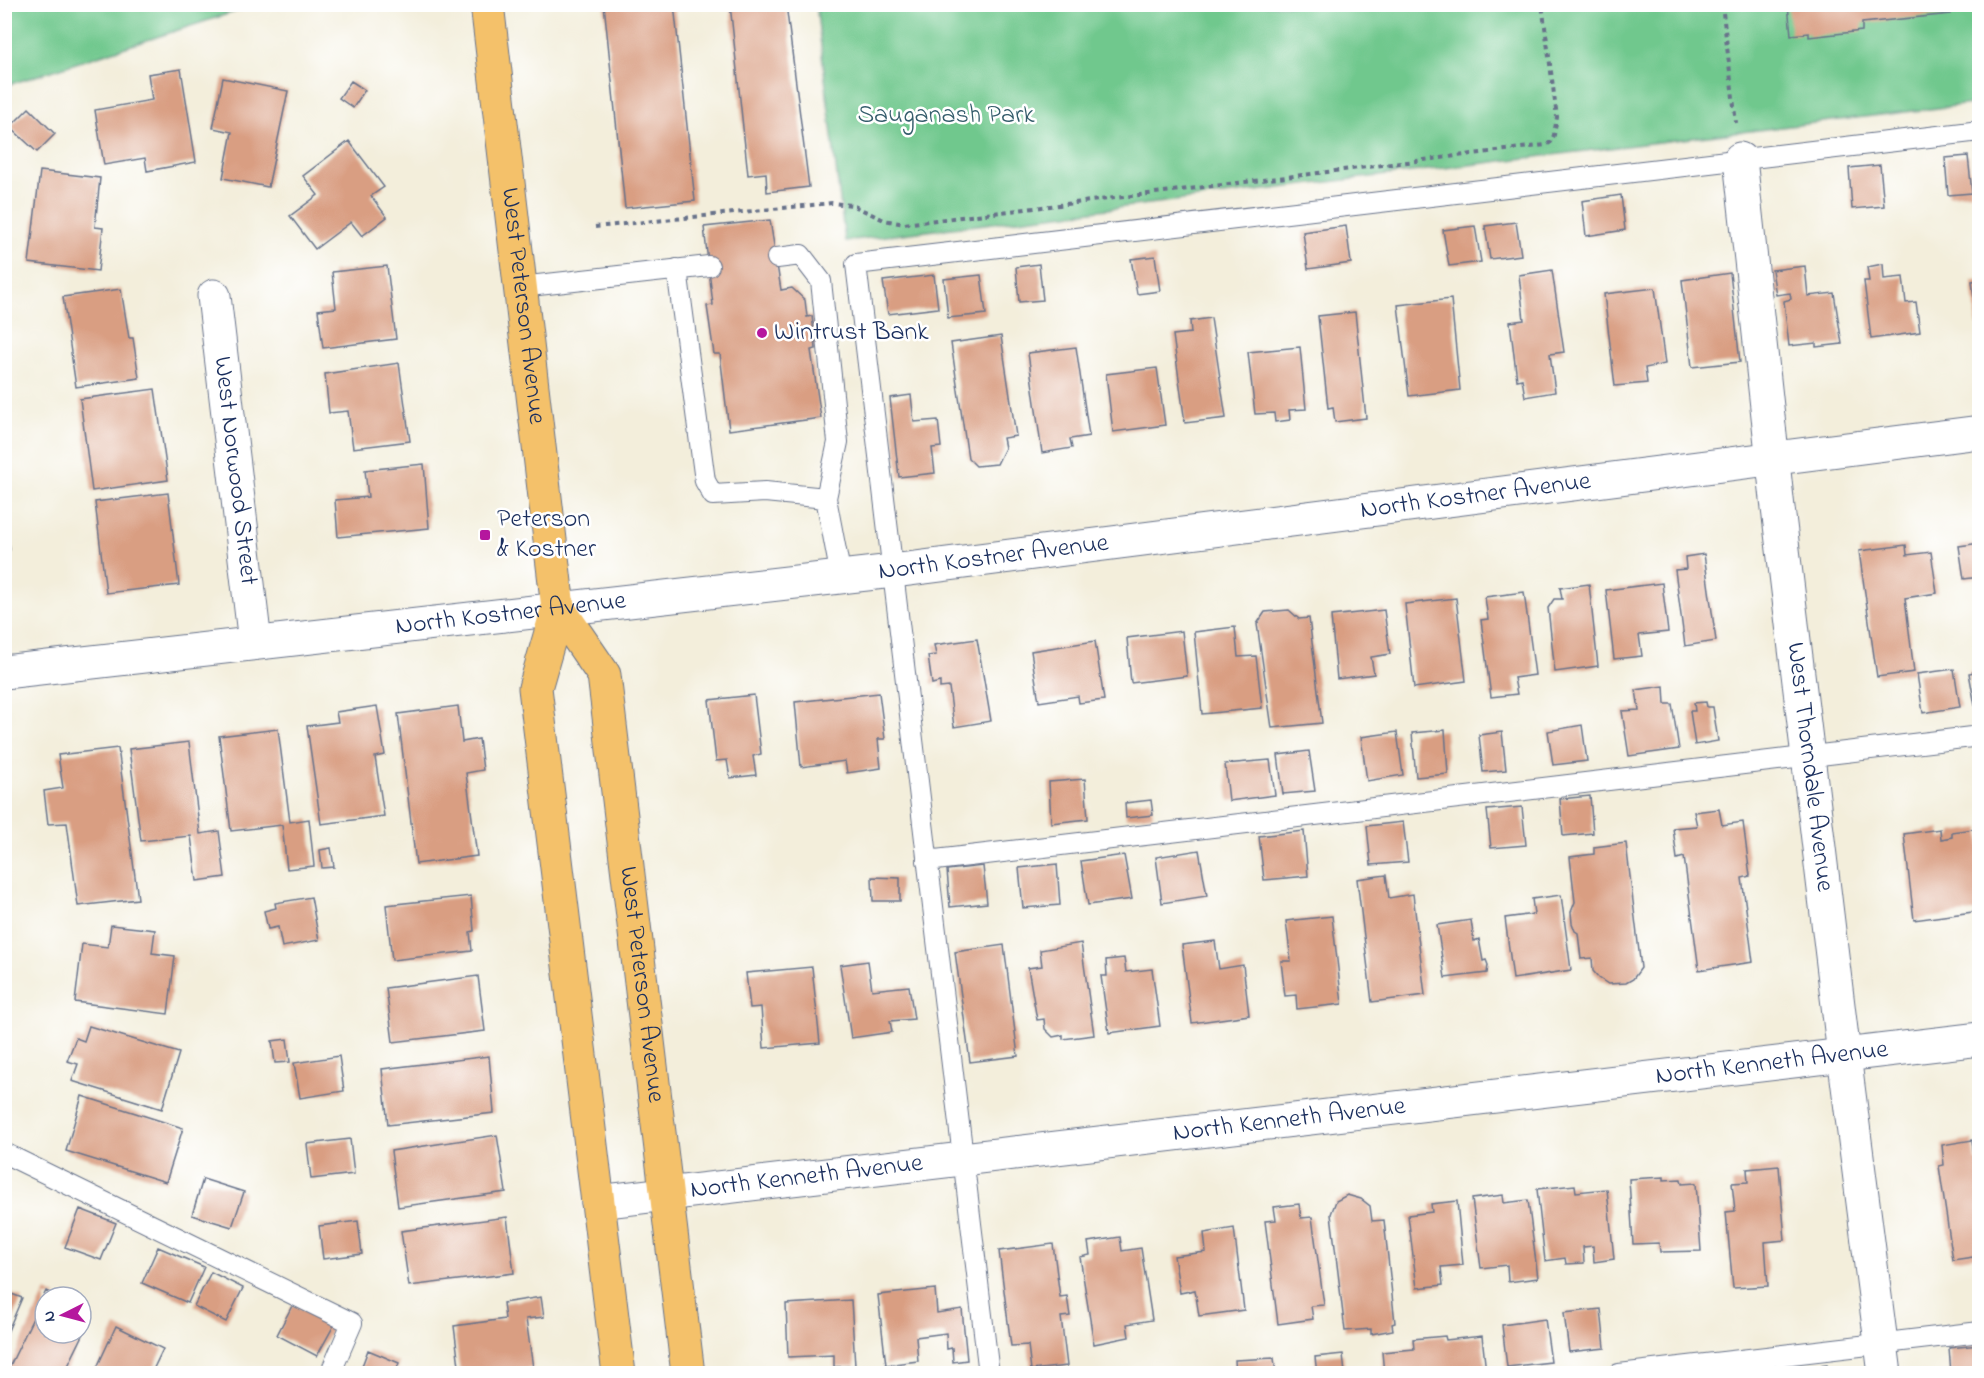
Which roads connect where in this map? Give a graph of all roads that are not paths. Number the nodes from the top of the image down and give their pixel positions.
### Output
1 (487, 4) edge
2 (1980, 131) edge
3 (1740, 159) junction
4 (777, 258) dead end
5 (709, 266) dead end
6 (677, 269) junction
7 (520, 287) junction
8 (214, 296) dead end
9 (1980, 432) edge
10 (1772, 458) junction
11 (826, 498) junction
12 (893, 571) junction
13 (841, 577) junction
14 (558, 608) junction
15 (255, 643) junction
16 (4, 672) edge
17 (1980, 736) edge
18 (1809, 757) junction
19 (927, 861) junction
20 (1980, 1039) edge
21 (1844, 1055) junction
22 (4, 1153) edge
23 (963, 1159) junction
24 (666, 1194) junction
25 (598, 1202) junction
26 (1980, 1332) edge
27 (1884, 1358) edge
28 (330, 1374) edge
29 (619, 1374) edge
30 (688, 1374) edge
31 (989, 1374) edge
32 (1619, 1374) edge

1 - 7 main road, West Peterson Avenue
2 - 3 lane
3 - 10 street, West Thorndale Avenue
3 - 12 lane
4 - 11 lane
5 - 6 lane
6 - 7 lane
6 - 11 lane
7 - 14 main road, West Peterson Avenue
8 - 15 street, West Norwood Street
9 - 10 street, North Kostner Avenue
10 - 12 street, North Kostner Avenue
10 - 18 street, West Thorndale Avenue
11 - 13 lane
12 - 13 street, North Kostner Avenue
12 - 19 lane
13 - 14 street, North Kostner Avenue
14 - 15 street, North Kostner Avenue
14 - 24 main road, West Peterson Avenue
14 - 25 main road, West Peterson Avenue
15 - 16 street, North Kostner Avenue
17 - 18 lane
18 - 19 lane
18 - 21 street, West Thorndale Avenue
19 - 23 lane
20 - 21 street, North Kenneth Avenue
21 - 23 street, North Kenneth Avenue
21 - 27 street, West Thorndale Avenue
22 - 28 lane
23 - 24 street, North Kenneth Avenue
23 - 31 lane
24 - 25 street, North Kenneth Avenue
24 - 30 main road, West Peterson Avenue
25 - 29 main road, West Peterson Avenue
26 - 27 lane
27 - 32 lane

